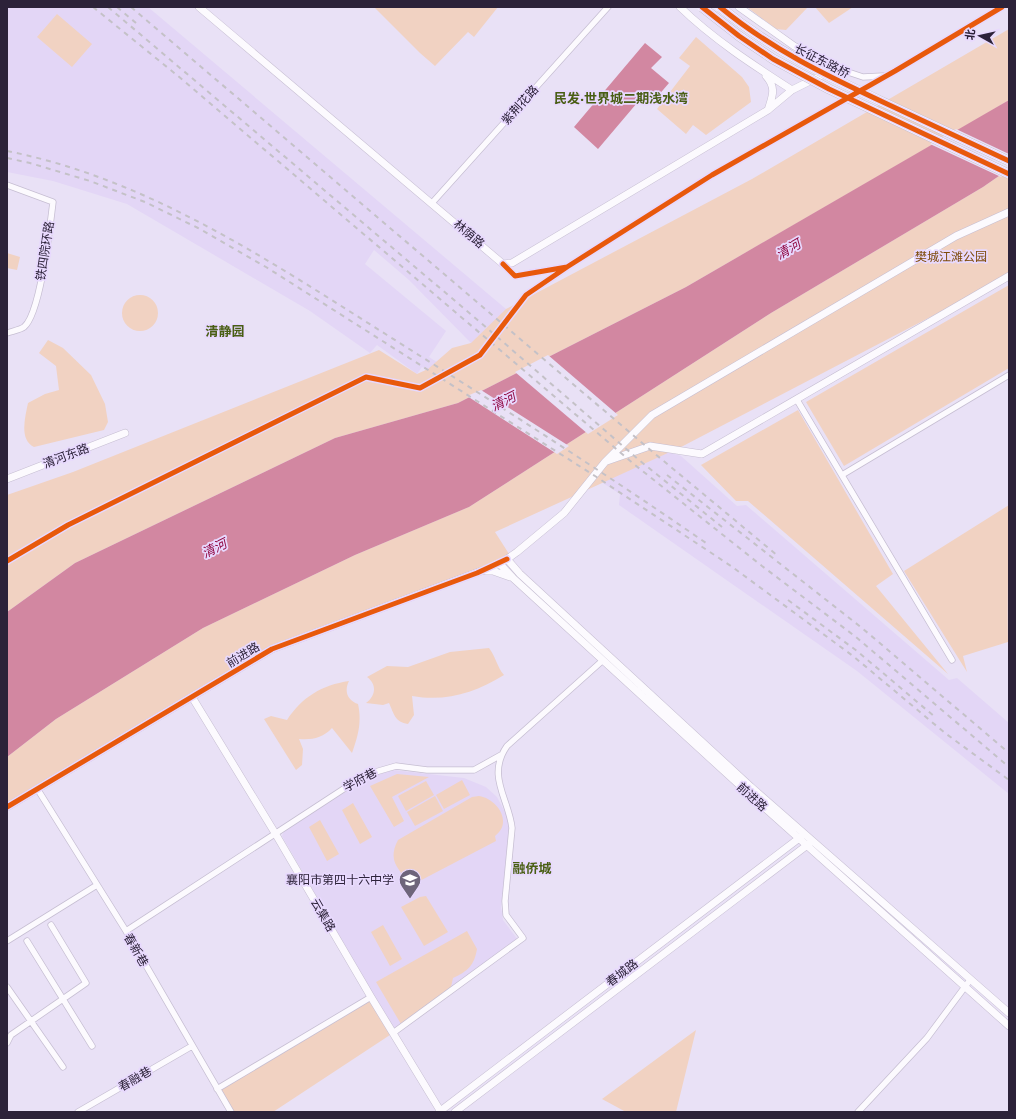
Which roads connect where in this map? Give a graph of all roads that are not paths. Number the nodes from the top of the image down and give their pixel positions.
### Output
1 (199, 7) edge
2 (608, 7) edge
3 (680, 7) edge
4 (702, 7) edge
5 (720, 7) edge
6 (739, 7) edge
7 (1002, 7) edge
8 (836, 68) junction
9 (759, 69) junction
10 (895, 71) junction
11 (792, 90) junction
12 (768, 110) junction
13 (1009, 161) edge
14 (1009, 174) edge
15 (7, 185) edge
16 (432, 203) junction
17 (1009, 212) edge
18 (503, 264) junction
19 (566, 267) junction
20 (1009, 276) edge
21 (7, 333) edge
22 (1009, 375) edge
23 (797, 400) junction
24 (125, 433) dead end
25 (605, 462) junction
26 (842, 475) junction
27 (7, 479) edge
28 (517, 552) junction
29 (507, 559) junction
30 (7, 561) edge
31 (500, 564) junction
32 (480, 572) junction
33 (520, 574) junction
34 (512, 578) junction
35 (952, 660) dead end
36 (602, 661) junction
37 (192, 697) junction
38 (501, 755) junction
39 (38, 790) junction
40 (7, 807) edge
41 (275, 832) junction
42 (805, 833) junction
43 (798, 838) junction
44 (813, 840) junction
45 (806, 845) junction
46 (97, 885) junction
47 (50, 925) dead end
48 (126, 932) junction
49 (7, 940) edge
50 (27, 941) dead end
51 (970, 980) junction
52 (7, 987) edge
53 (965, 987) junction
54 (372, 997) junction
55 (64, 998) junction
56 (1009, 1013) edge
57 (30, 1022) junction
58 (1009, 1026) edge
59 (393, 1033) junction
60 (7, 1043) edge
61 (92, 1046) dead end
62 (192, 1046) junction
63 (63, 1067) dead end
64 (217, 1089) junction
65 (78, 1112) edge
66 (231, 1112) edge
67 (441, 1112) edge
68 (455, 1112) edge
69 (858, 1112) edge

1 - 16 street, 林荫路
2 - 16 street, 紫荆花路
3 - 9 street
4 - 14 main road, 长征东路桥, bridge
5 - 13 main road, 长征东路桥, bridge
6 - 8 street
7 - 10 street
8 - 10 street
8 - 11 street
9 - 11 street
9 - 12 street
10 - 19 street
11 - 12 street
12 - 18 street
15 - 21 street, 铁四院环路
16 - 18 street, 林荫路
17 - 25 street
18 - 19 street
19 - 30 street
20 - 23 street
22 - 26 street
23 - 25 street
23 - 26 street
24 - 27 street, 清河东路
25 - 28 street
26 - 35 street
28 - 29 street
28 - 33 street
29 - 31 street, 前进路
29 - 33 street, 前进路
31 - 32 street, 前进路
31 - 34 street, 前进路
32 - 34 street
32 - 37 street, 前进路
33 - 42 street, 前进路
34 - 36 street, 前进路
36 - 38 street
36 - 43 street, 前进路
37 - 39 street, 前进路
37 - 41 street, 云集路
38 - 41 street, 学府巷
38 - 59 street
39 - 40 street, 前进路
39 - 46 street, 春新巷
41 - 48 street, 学府巷
41 - 54 street, 云集路
42 - 43 street, 春城路
42 - 44 street, 前进路
43 - 45 street, 前进路
43 - 67 street, 春城路
44 - 45 street, 春城路
44 - 51 street, 前进路
45 - 53 street, 前进路
45 - 68 street, 春城路
46 - 48 street, 春新巷
46 - 49 street
47 - 55 street
48 - 62 street, 春新巷
50 - 55 street
51 - 53 street
51 - 56 street, 前进路
52 - 57 street
53 - 58 street, 前进路
53 - 69 street
54 - 59 street, 云集路
54 - 64 street
55 - 57 street
55 - 61 street
57 - 60 street
57 - 63 street
59 - 67 street, 云集路
62 - 64 street, 春新巷
62 - 65 street, 春融巷
64 - 66 street, 春新巷

